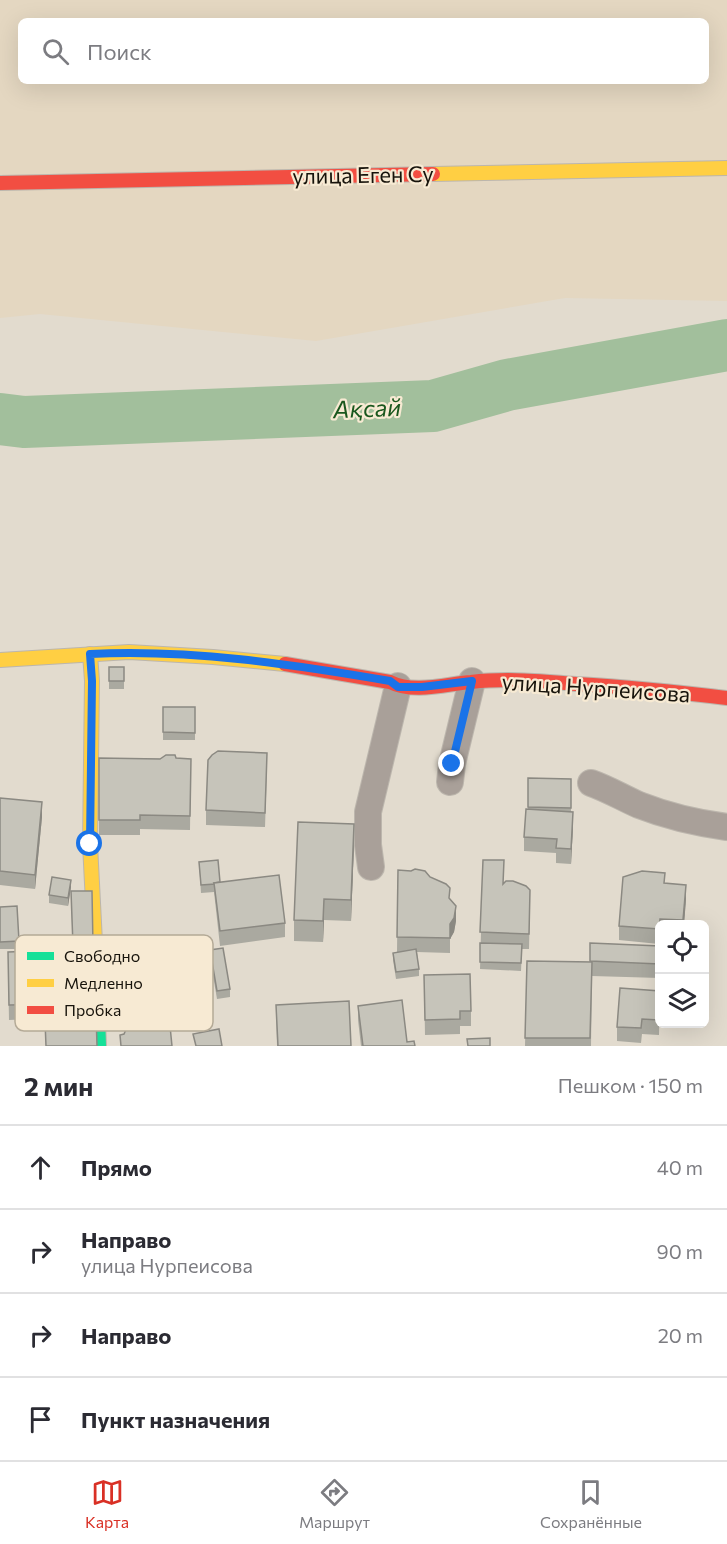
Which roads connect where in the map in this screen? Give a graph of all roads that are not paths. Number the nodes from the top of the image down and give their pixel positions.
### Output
1 (727, 168) edge
2 (0, 183) edge
3 (90, 654) junction
4 (0, 660) edge
5 (472, 681) junction
6 (398, 687) junction
7 (727, 698) edge
8 (450, 782) dead end
9 (591, 783) dead end
10 (727, 827) edge
11 (371, 867) dead end
12 (95, 935) edge
13 (99, 1031) edge
14 (99, 1046) edge

1 - 2 street, улица Еген Су
3 - 4 street, улица Нурпеисова
3 - 6 street, улица Нурпеисова
3 - 12 street
5 - 6 street, улица Нурпеисова
5 - 7 street, улица Нурпеисова
5 - 8 street
6 - 11 street
9 - 10 street
13 - 14 street

